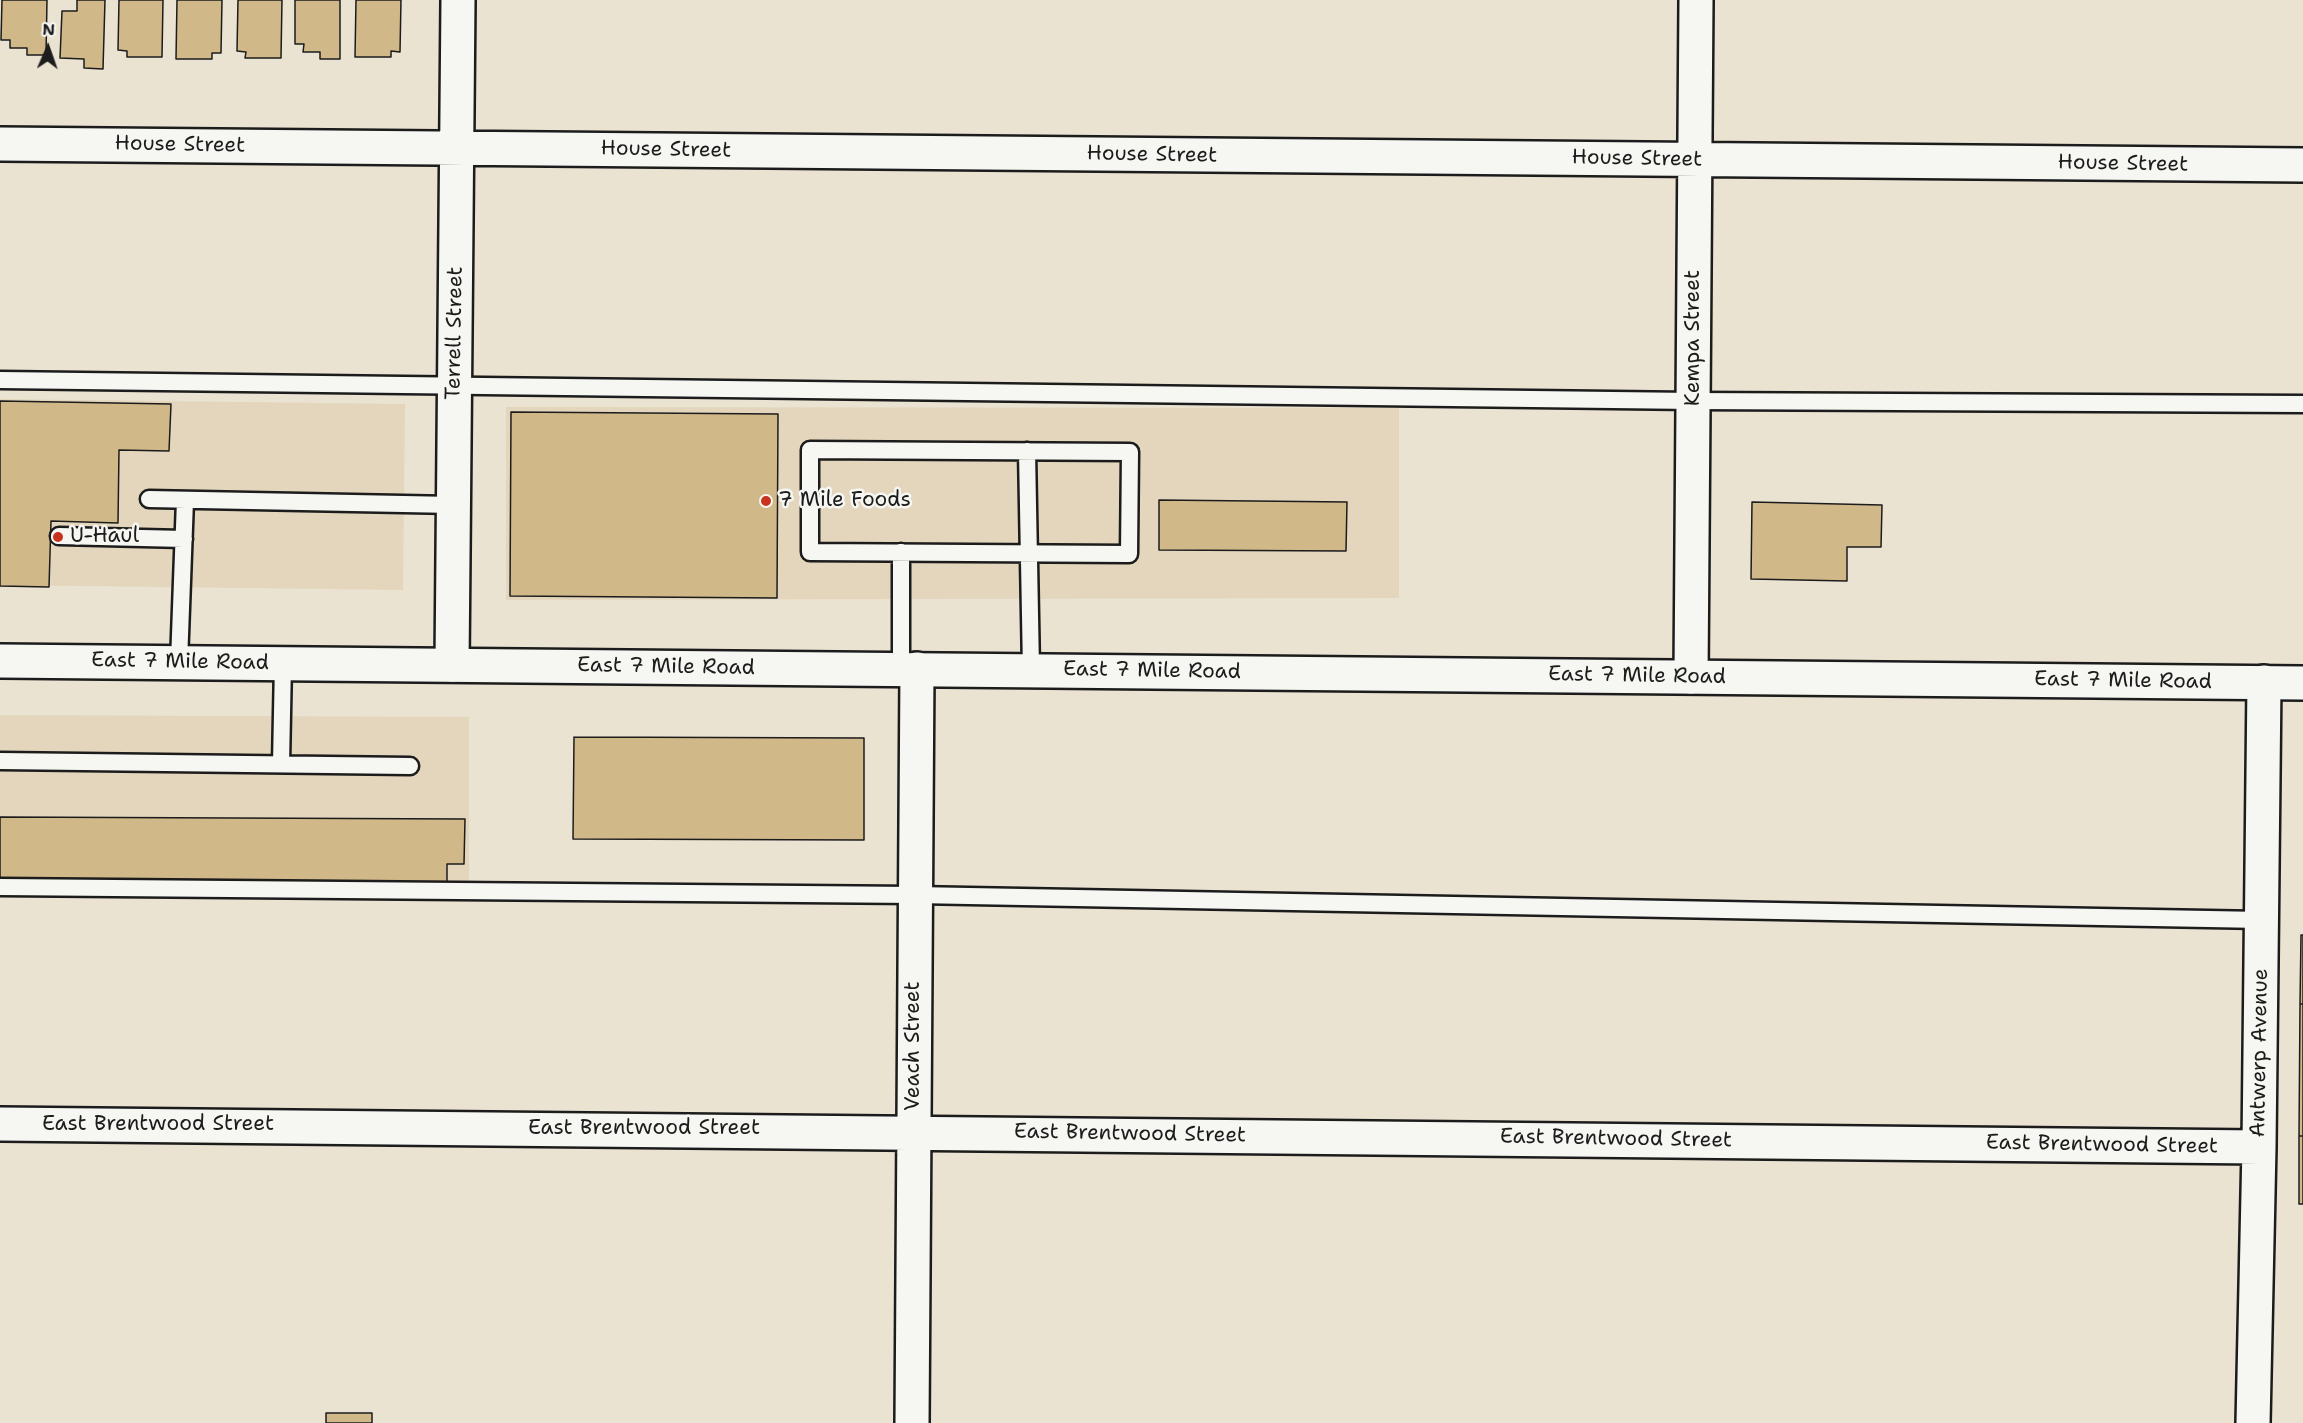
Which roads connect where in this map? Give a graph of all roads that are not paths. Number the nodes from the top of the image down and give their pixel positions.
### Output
1 (458, 0) edge
2 (1696, 0) edge
3 (0, 144) edge
4 (457, 148) junction
5 (1695, 159) junction
6 (2303, 165) edge
7 (0, 380) edge
8 (455, 384) junction
9 (1693, 401) junction
10 (2303, 404) edge
11 (1027, 451) junction
12 (149, 499) dead end
13 (185, 500) junction
14 (454, 505) junction
15 (59, 537) dead end
16 (184, 539) junction
17 (902, 552) junction
18 (1029, 553) junction
19 (0, 660) edge
20 (179, 662) junction
21 (284, 663) junction
22 (452, 665) junction
23 (909, 669) junction
24 (1031, 670) junction
25 (1691, 677) junction
26 (2264, 682) junction
27 (2303, 683) edge
28 (0, 761) edge
29 (281, 764) junction
30 (410, 766) dead end
31 (0, 887) edge
32 (915, 895) junction
33 (2262, 920) junction
34 (0, 1124) edge
35 (914, 1131) junction
36 (2259, 1147) junction
37 (912, 1423) edge
38 (2253, 1423) edge

1 - 4 street, Terrell Street
2 - 5 street, Kempa Street
3 - 4 street, House Street
4 - 5 street, House Street
4 - 8 street, Terrell Street
5 - 6 street, House Street
5 - 9 street, Kempa Street
7 - 8 lane
8 - 9 lane
8 - 14 street, Terrell Street
9 - 10 lane
9 - 25 street, Kempa Street
11 - 17 lane
11 - 18 lane
11 - 18 lane
12 - 13 lane
13 - 14 lane
13 - 16 lane
14 - 22 street, Terrell Street
15 - 16 lane
16 - 20 lane
17 - 18 lane
17 - 23 lane
18 - 24 lane
19 - 20 street, East 7 Mile Road
20 - 21 street, East 7 Mile Road
21 - 22 street, East 7 Mile Road
21 - 29 lane
22 - 23 street, East 7 Mile Road
23 - 24 street, East 7 Mile Road
23 - 32 street, Veach Street
24 - 25 street, East 7 Mile Road
25 - 26 street, East 7 Mile Road
26 - 27 street, East 7 Mile Road
26 - 33 street, Antwerp Avenue
28 - 29 lane
29 - 30 lane
31 - 32 lane
32 - 33 lane
32 - 35 street, Veach Street
33 - 36 street, Antwerp Avenue
34 - 35 street, East Brentwood Street
35 - 36 street, East Brentwood Street
35 - 37 street, Veach Street
36 - 38 street, Antwerp Avenue

